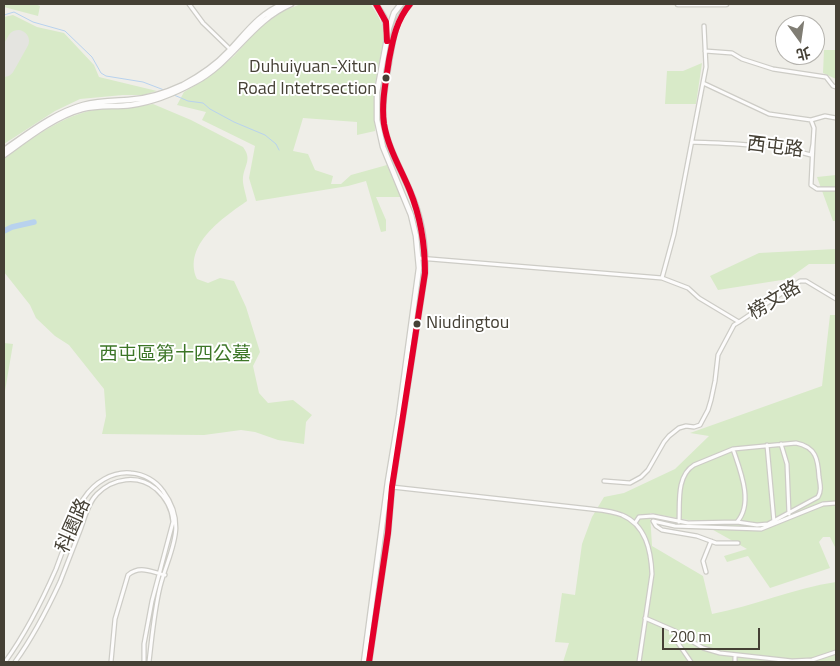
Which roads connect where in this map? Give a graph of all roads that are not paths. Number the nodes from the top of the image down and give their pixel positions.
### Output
1 (188, 4) edge
2 (283, 4) edge
3 (291, 4) edge
4 (376, 4) edge
5 (401, 4) edge
6 (410, 4) edge
7 (678, 4) edge
8 (706, 4) edge
9 (726, 4) edge
10 (704, 26) dead end
11 (387, 37) junction
12 (232, 51) junction
13 (705, 51) junction
14 (703, 83) junction
15 (836, 87) edge
16 (836, 118) edge
17 (811, 120) junction
18 (692, 142) junction
19 (813, 144) junction
20 (4, 150) edge
21 (4, 155) edge
22 (836, 189) edge
23 (418, 258) junction
24 (426, 258) junction
25 (662, 278) junction
26 (836, 298) edge
27 (739, 322) junction
28 (781, 444) junction
29 (767, 445) junction
30 (733, 449) junction
31 (604, 481) dead end
32 (390, 486) junction
33 (836, 503) edge
34 (789, 514) junction
35 (679, 522) junction
36 (736, 522) junction
37 (774, 522) junction
38 (635, 523) junction
39 (711, 541) junction
40 (738, 543) dead end
41 (706, 572) dead end
42 (159, 573) junction
43 (165, 575) junction
44 (645, 618) junction
45 (675, 632) junction
46 (836, 652) edge
47 (735, 655) junction
48 (774, 661) edge
49 (812, 661) edge
50 (6, 662) edge
51 (15, 662) edge
52 (111, 662) edge
53 (144, 662) edge
54 (149, 662) edge
55 (364, 662) edge
56 (369, 662) edge
57 (639, 662) edge
58 (692, 662) edge
59 (735, 662) edge

1 - 12 street
2 - 12 street
3 - 12 street
4 - 11 street
5 - 11 street
6 - 24 street
7 - 8 street
8 - 9 street
10 - 13 street
11 - 23 street
12 - 20 street
12 - 21 street
13 - 14 street
13 - 15 street
14 - 17 street
14 - 18 street
16 - 17 street
17 - 19 street
18 - 19 street, 西屯路
18 - 25 street
19 - 22 street, 西屯路
23 - 24 street, 榜文路
23 - 32 street
24 - 25 street, 榜文路
24 - 32 street
25 - 27 street, 榜文路
26 - 27 street, 榜文路
27 - 31 street
28 - 29 street
28 - 34 street
28 - 34 street
29 - 30 street
29 - 37 street
30 - 35 street
30 - 36 street
32 - 38 street
32 - 55 street
32 - 56 street
33 - 39 street
34 - 37 street
35 - 36 street
35 - 38 street
36 - 37 street
38 - 44 street
39 - 40 street
39 - 41 street
42 - 43 street
42 - 51 street, 科園路
42 - 52 street
42 - 53 street, 科園路
43 - 50 street, 科園路
43 - 54 street, 科園路
44 - 45 street
44 - 57 street
45 - 47 street
45 - 58 street
46 - 49 street
47 - 48 street
47 - 59 street
48 - 49 street

